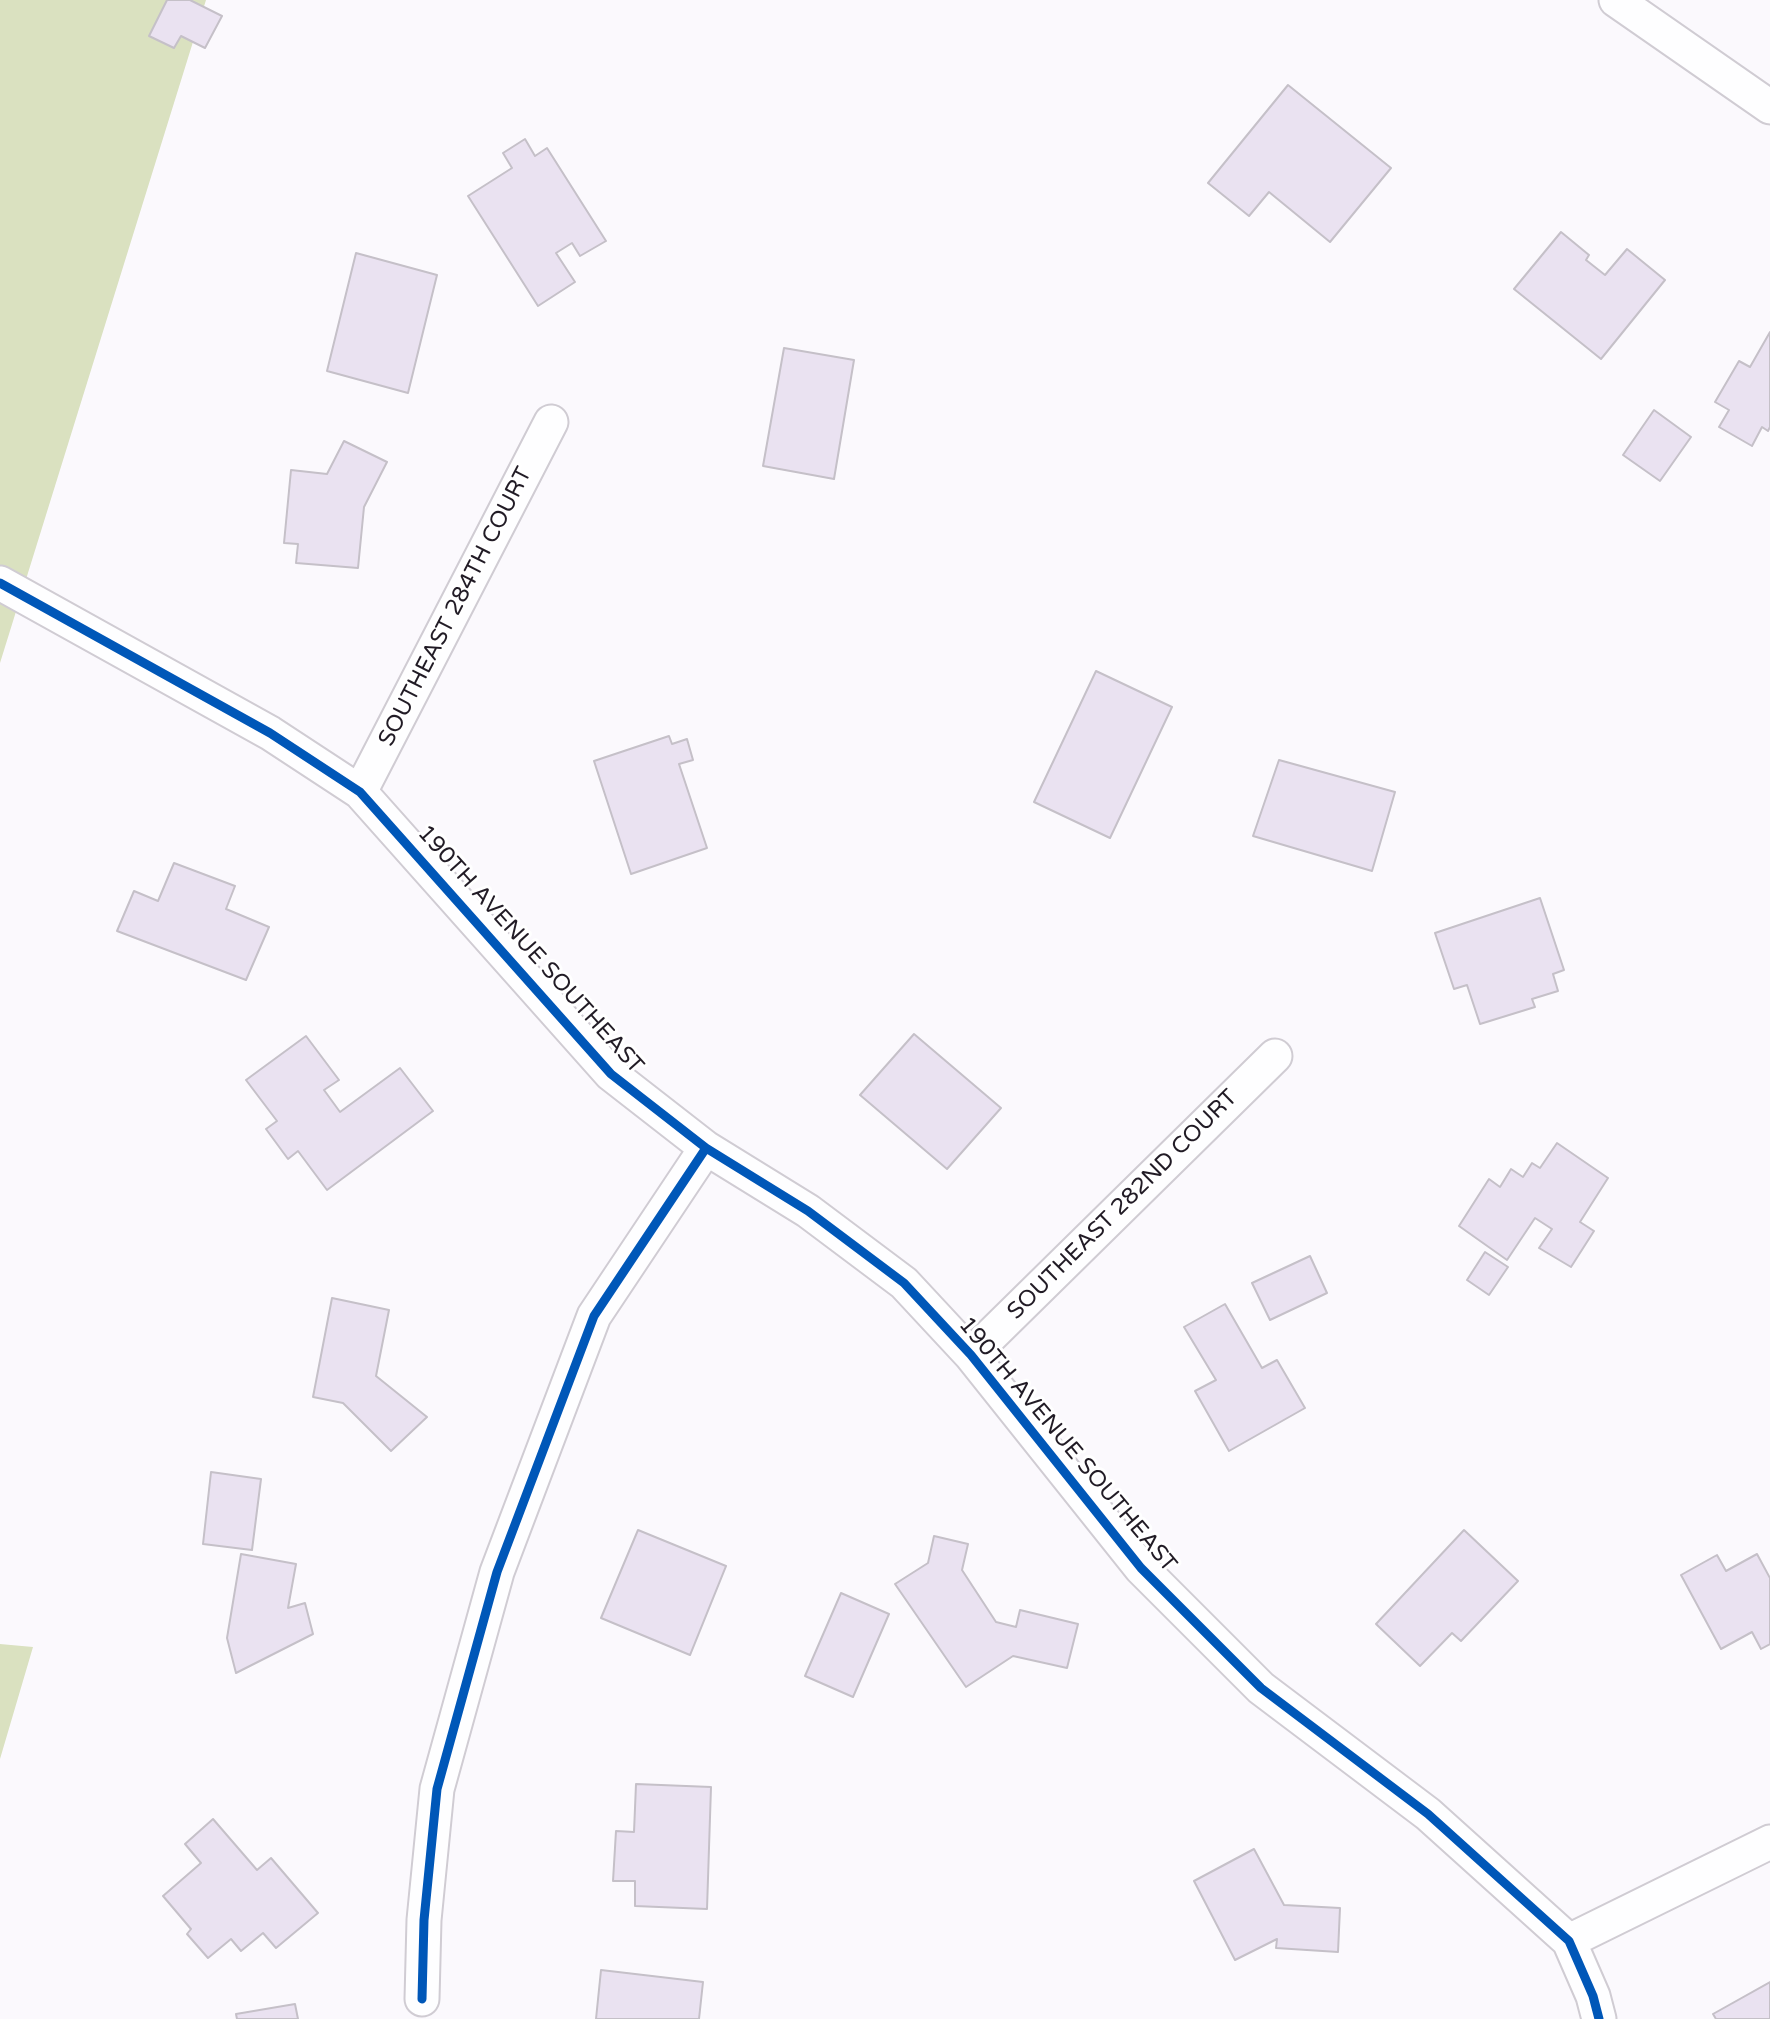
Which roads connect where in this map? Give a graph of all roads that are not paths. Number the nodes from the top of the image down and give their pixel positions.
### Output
1 (1616, 0) edge
2 (1770, 107) edge
3 (551, 422) dead end
4 (0, 583) edge
5 (360, 792) junction
6 (1275, 1056) dead end
7 (706, 1149) junction
8 (971, 1355) junction
9 (1770, 1842) edge
10 (1569, 1941) junction
11 (422, 1999) dead end
12 (1600, 2019) edge

1 - 2 street
3 - 5 street, SOUTHEAST 284TH COURT
4 - 5 street, 190TH AVENUE SOUTHEAST
5 - 7 street, 190TH AVENUE SOUTHEAST
6 - 8 street, SOUTHEAST 282ND COURT
7 - 8 street, 190TH AVENUE SOUTHEAST
7 - 11 street
8 - 10 street, 190TH AVENUE SOUTHEAST
9 - 10 street
10 - 12 street

